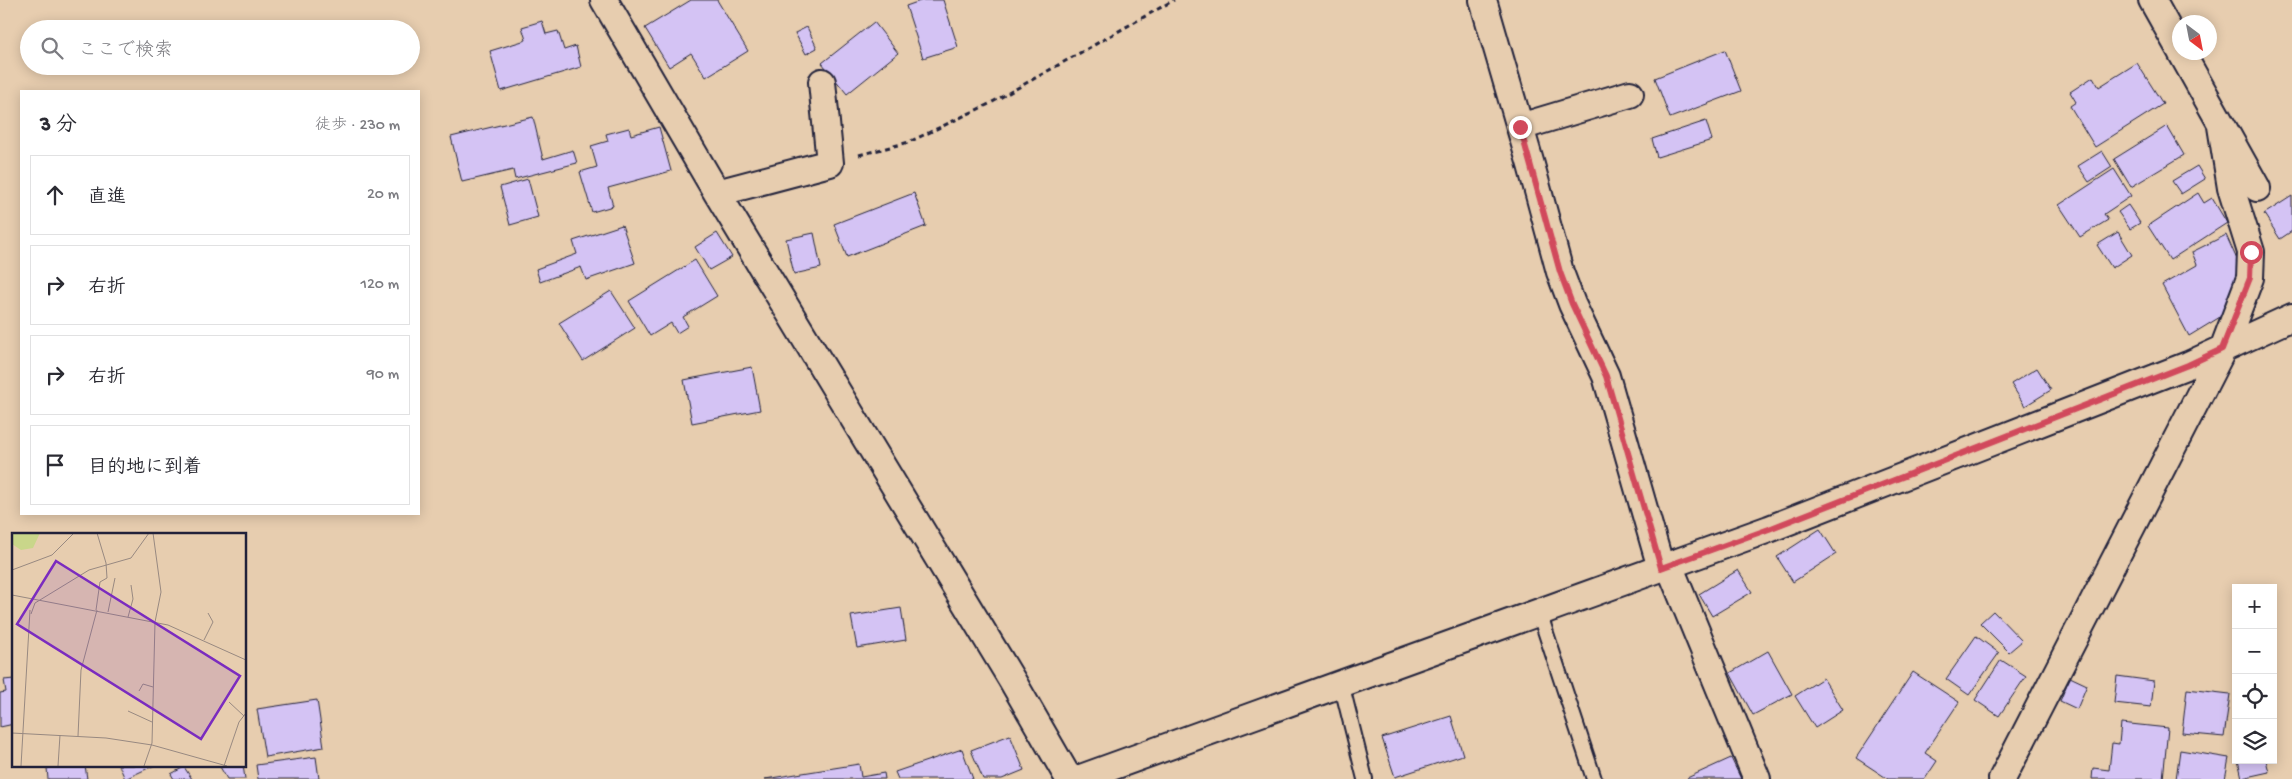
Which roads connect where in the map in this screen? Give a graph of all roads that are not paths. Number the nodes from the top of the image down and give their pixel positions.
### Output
1 (604, 0) edge
2 (1483, 0) edge
3 (2152, 0) edge
4 (2172, 36) edge
5 (2185, 60) edge
6 (822, 82) dead end
7 (1630, 94) dead end
8 (2221, 126) junction
9 (1520, 127) junction
10 (2257, 188) dead end
11 (717, 193) junction
12 (2292, 317) edge
13 (2222, 349) junction
14 (1665, 566) junction
15 (1539, 612) junction
16 (1341, 683) junction
17 (1069, 779) edge
18 (1078, 779) edge
19 (1365, 779) edge
20 (1594, 779) edge
21 (1757, 779) edge
22 (2002, 779) edge

1 - 11 street
2 - 9 street
3 - 4 street
5 - 8 street
6 - 11 street
7 - 9 street
8 - 10 street
8 - 13 street
9 - 14 street
11 - 17 street
12 - 13 street
13 - 14 street
13 - 22 street
14 - 15 street
14 - 21 street
15 - 16 street
15 - 20 lane
16 - 18 street
16 - 19 lane

